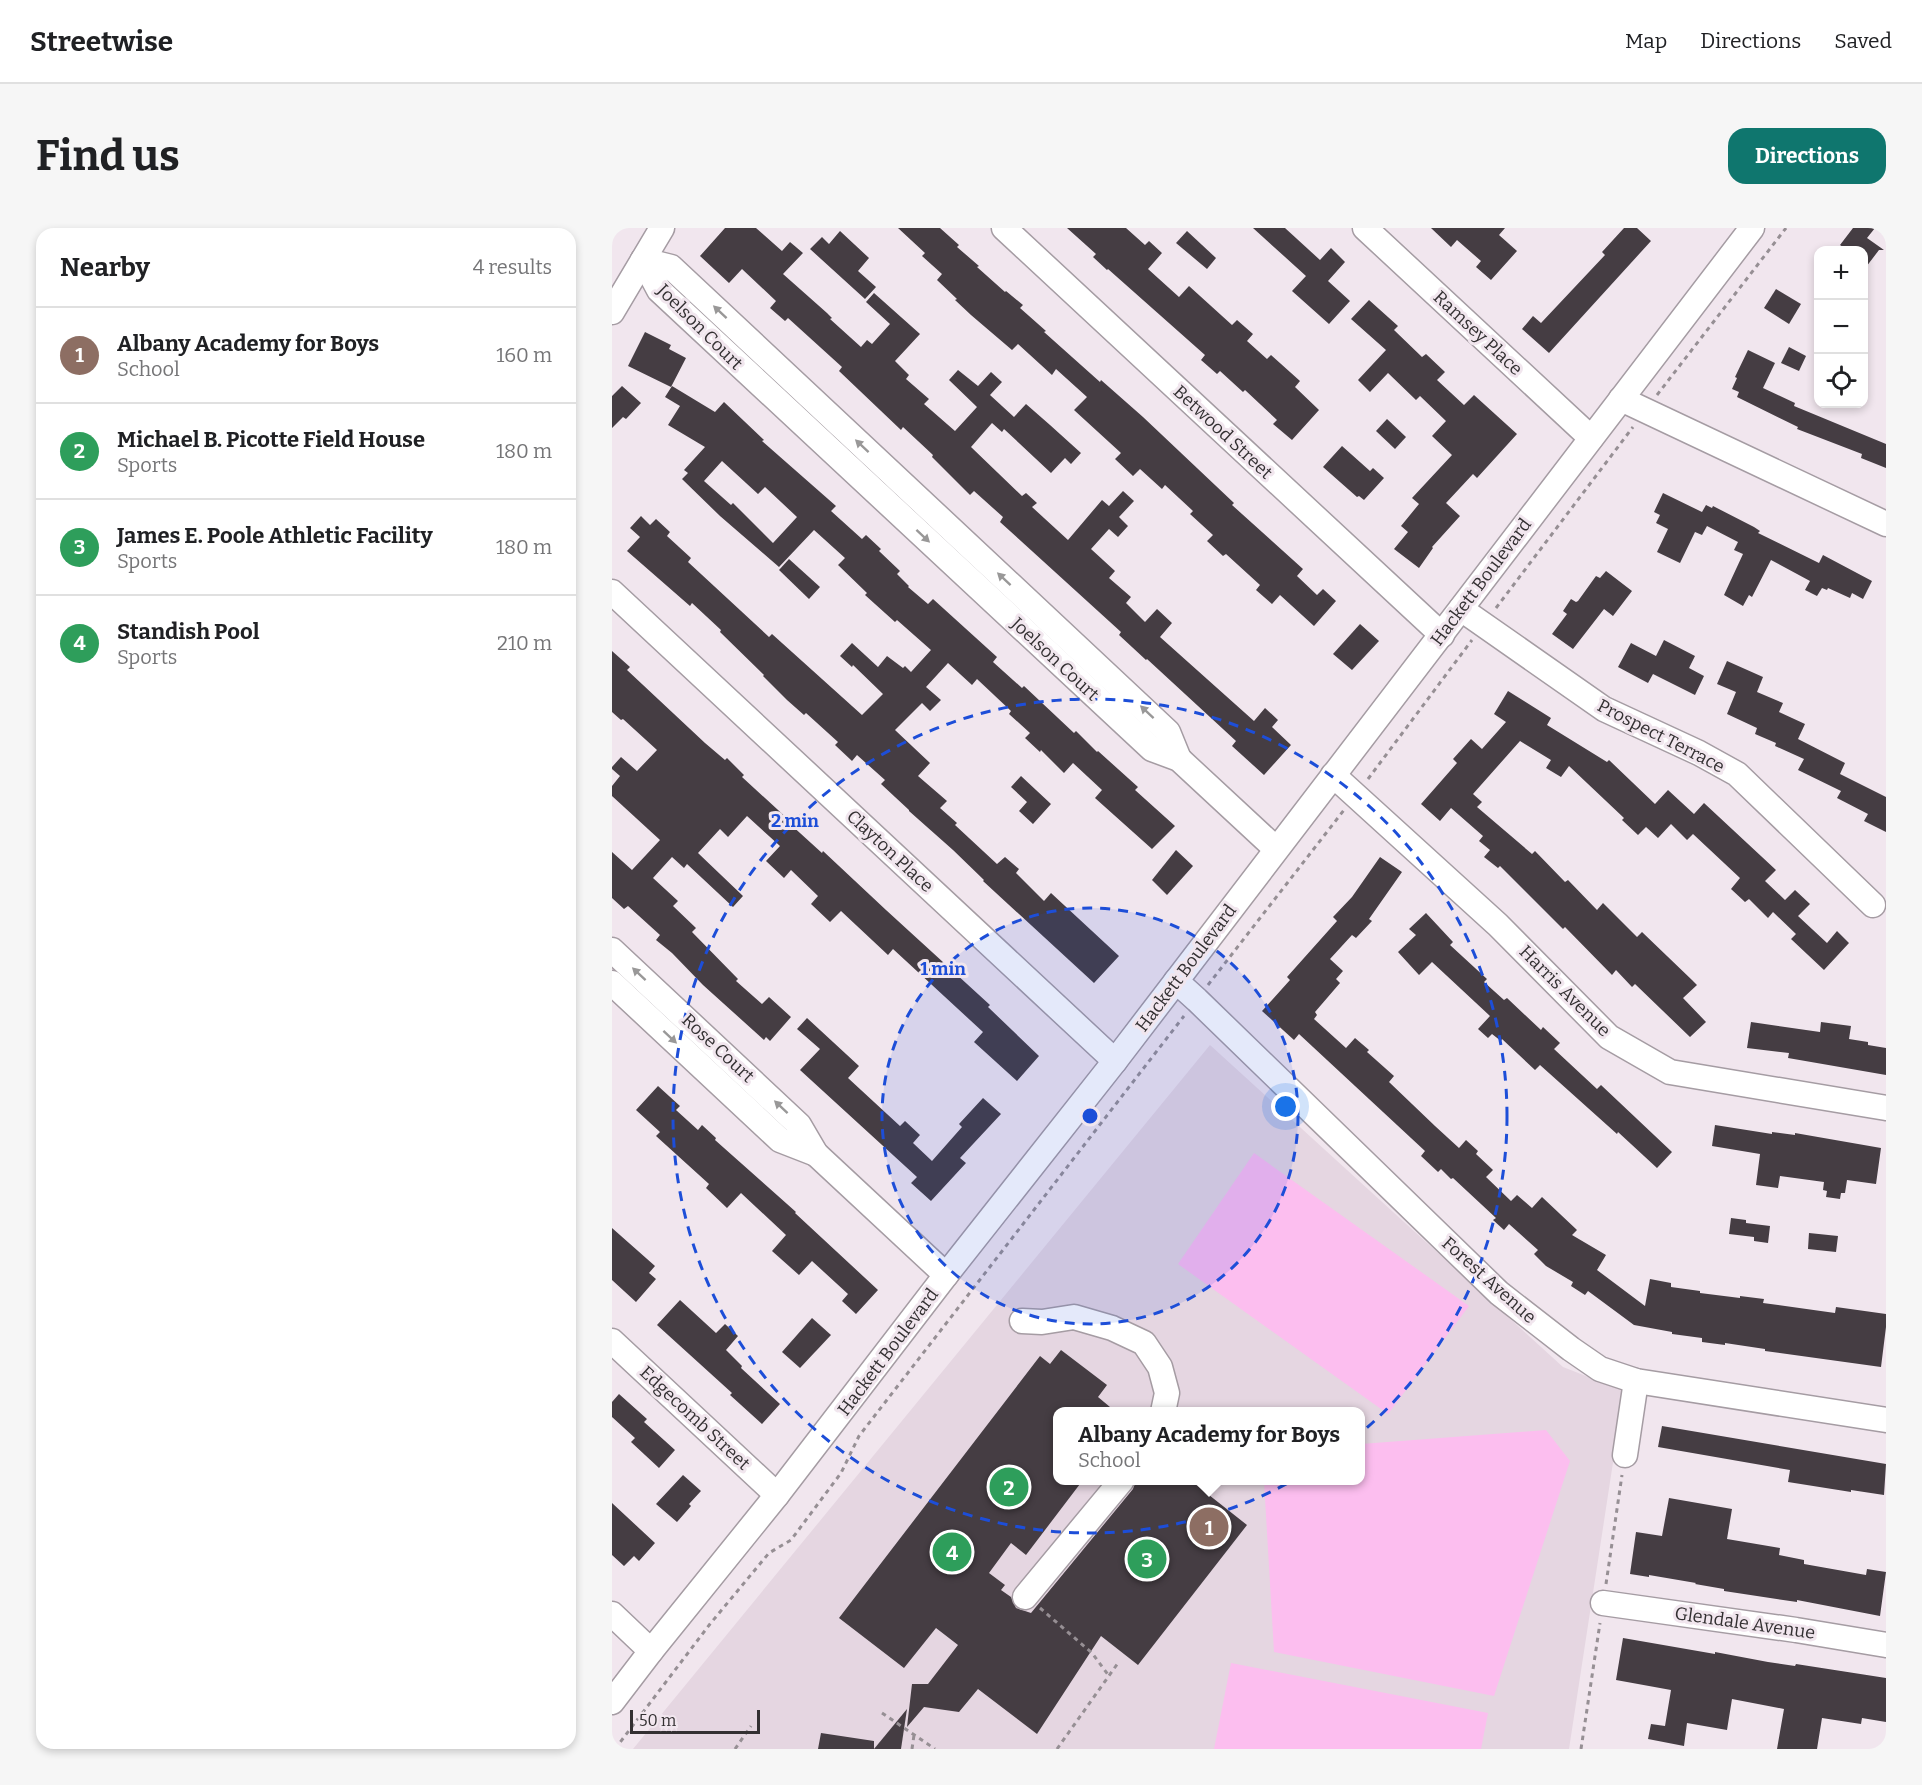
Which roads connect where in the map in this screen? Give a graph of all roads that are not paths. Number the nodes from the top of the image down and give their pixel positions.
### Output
1 (662, 228) edge
2 (1004, 228) edge
3 (1365, 228) edge
4 (1752, 228) edge
5 (643, 260) junction
6 (612, 312) edge
7 (799, 387) junction
8 (1621, 399) junction
9 (782, 405) junction
10 (1591, 438) junction
11 (919, 500) junction
12 (903, 517) junction
13 (1886, 524) edge
14 (612, 592) edge
15 (1461, 609) junction
16 (1050, 621) junction
17 (1442, 635) junction
18 (1034, 639) junction
19 (1179, 759) junction
20 (1333, 775) junction
21 (1276, 849) junction
22 (1873, 905) dead end
23 (612, 950) edge
24 (1176, 981) junction
25 (612, 983) edge
26 (661, 995) junction
27 (644, 1012) junction
28 (1115, 1061) junction
29 (1886, 1108) edge
30 (816, 1154) junction
31 (946, 1275) junction
32 (1022, 1321) dead end
33 (612, 1341) edge
34 (1636, 1381) junction
35 (1164, 1407) edge
36 (1886, 1420) edge
37 (1625, 1455) dead end
38 (1118, 1485) edge
39 (777, 1496) junction
40 (1025, 1597) road end
41 (1603, 1603) dead end
42 (612, 1614) edge
43 (1886, 1645) edge
44 (651, 1651) junction
45 (612, 1702) edge

1 - 5 street
2 - 17 street, Betwood Street
3 - 10 street, Ramsey Place
4 - 8 street, Hackett Boulevard
5 - 6 street
7 -> 5 street, Joelson Court
5 - 9 street, Joelson Court
7 - 9 street
11 -> 7 street, Joelson Court
8 - 10 street, Hackett Boulevard
8 - 13 street
9 - 12 street, Joelson Court
10 - 15 street, Hackett Boulevard
11 - 12 street
16 -> 11 street, Joelson Court
12 -> 18 street, Joelson Court
14 - 28 street, Clayton Place
15 - 17 street, Hackett Boulevard
15 - 22 street, Prospect Terrace
16 - 18 street
19 -> 16 street, Joelson Court
17 - 20 street, Hackett Boulevard
18 - 19 street, Joelson Court
19 - 21 street, Joelson Court
20 - 21 street, Hackett Boulevard
20 - 29 street, Harris Avenue
21 - 24 street, Hackett Boulevard
26 -> 23 street, Rose Court
24 - 28 street, Hackett Boulevard
24 - 34 street, Forest Avenue
25 - 27 street, Rose Court
26 - 27 street
30 -> 26 street, Rose Court
27 -> 30 street, Rose Court
28 - 31 street, Hackett Boulevard
30 - 31 street, Rose Court
31 - 39 street, Hackett Boulevard
32 - 35 street
33 - 39 street, Edgecomb Street
34 - 36 street, Forest Avenue
34 - 37 street
38 - 40 street
39 - 44 street, Hackett Boulevard
41 - 43 street, Glendale Avenue
42 - 44 street
44 - 45 street, Hackett Boulevard

